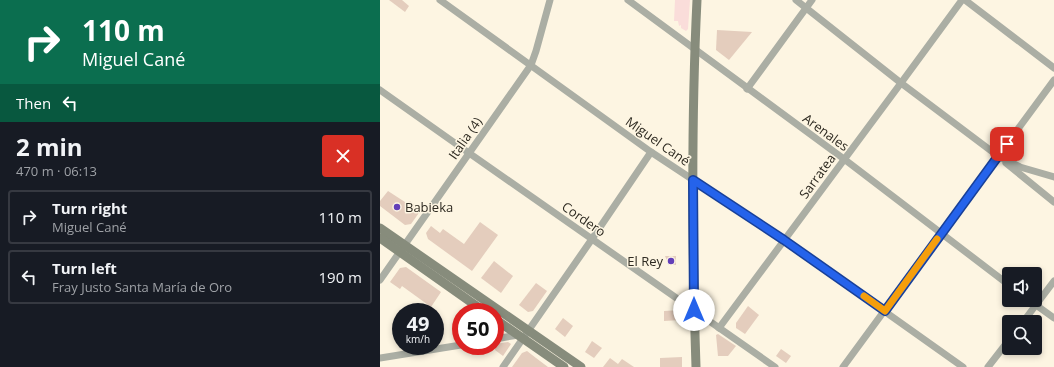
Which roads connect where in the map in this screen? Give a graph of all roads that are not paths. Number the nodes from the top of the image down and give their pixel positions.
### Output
1 (440, 0) edge
2 (550, 0) edge
3 (628, 0) edge
4 (697, 0) edge
5 (796, 0) edge
6 (812, 0) edge
7 (962, 0) edge
8 (965, 0) edge
9 (806, 8) junction
10 (695, 48) junction
11 (531, 65) junction
12 (1054, 68) edge
13 (1054, 80) edge
14 (901, 83) junction
15 (747, 89) junction
16 (380, 90) edge
17 (651, 152) junction
18 (469, 154) junction
19 (998, 156) junction
20 (844, 159) junction
21 (1054, 177) edge
22 (693, 180) junction
23 (1054, 202) edge
24 (380, 228) edge
25 (941, 233) junction
26 (380, 238) edge
27 (592, 239) junction
28 (784, 240) junction
29 (402, 248) junction
30 (380, 280) edge
31 (1002, 280) edge
32 (1054, 281) edge
33 (1042, 297) edge
34 (473, 303) edge
35 (1034, 307) edge
36 (1039, 307) edge
37 (694, 310) junction
38 (885, 311) junction
39 (1028, 315) edge
40 (1054, 318) edge
41 (504, 325) edge
42 (719, 328) junction
43 (529, 331) junction
44 (521, 337) junction
45 (504, 338) edge
46 (452, 346) edge
47 (1002, 349) edge
48 (380, 358) edge
49 (502, 367) edge
50 (564, 367) edge
51 (581, 367) edge
52 (696, 367) edge
53 (775, 367) edge
54 (843, 367) edge
55 (963, 367) edge
56 (988, 367) edge

1 - 11 street, Miguel Cané
2 - 11 street, Italia (4)
3 - 10 street, Arenales
4 - 10 main road
5 - 9 street
6 - 9 street
7 - 14 street, Sarratea
8 - 12 street
9 - 14 street
9 - 15 street
10 - 15 street, Arenales
10 - 22 main road
11 - 17 street, Miguel Cané
11 - 18 street, Italia (4)
13 - 19 street
14 - 19 street
14 - 20 street, Sarratea
15 - 20 street, Arenales
16 - 18 street, Cordero
17 - 22 street, Miguel Cané
17 - 27 street
18 - 27 street, Cordero
18 - 29 street, Italia (4)
19 - 21 street
19 - 23 street
19 - 25 street
20 - 25 street, Arenales
20 - 28 street, Sarratea
22 - 28 street, Miguel Cané
22 - 37 main road
24 - 29 main road
25 - 31 street, Arenales
25 - 38 street
26 - 29 main road
27 - 37 street, Cordero
27 - 43 street
28 - 38 street, Miguel Cané
28 - 42 street, Sarratea
29 - 30 street, Italia (4)
29 - 34 main road
29 - 43 main road
32 - 33 street
35 - 39 street
36 - 40 street
37 - 42 street, Cordero
37 - 52 main road
38 - 54 street
38 - 55 street, Miguel Cané
41 - 44 main road
42 - 53 street, Cordero
43 - 44 street
43 - 51 main road
44 - 45 street
44 - 49 street
44 - 50 main road
46 - 48 street
47 - 56 street

